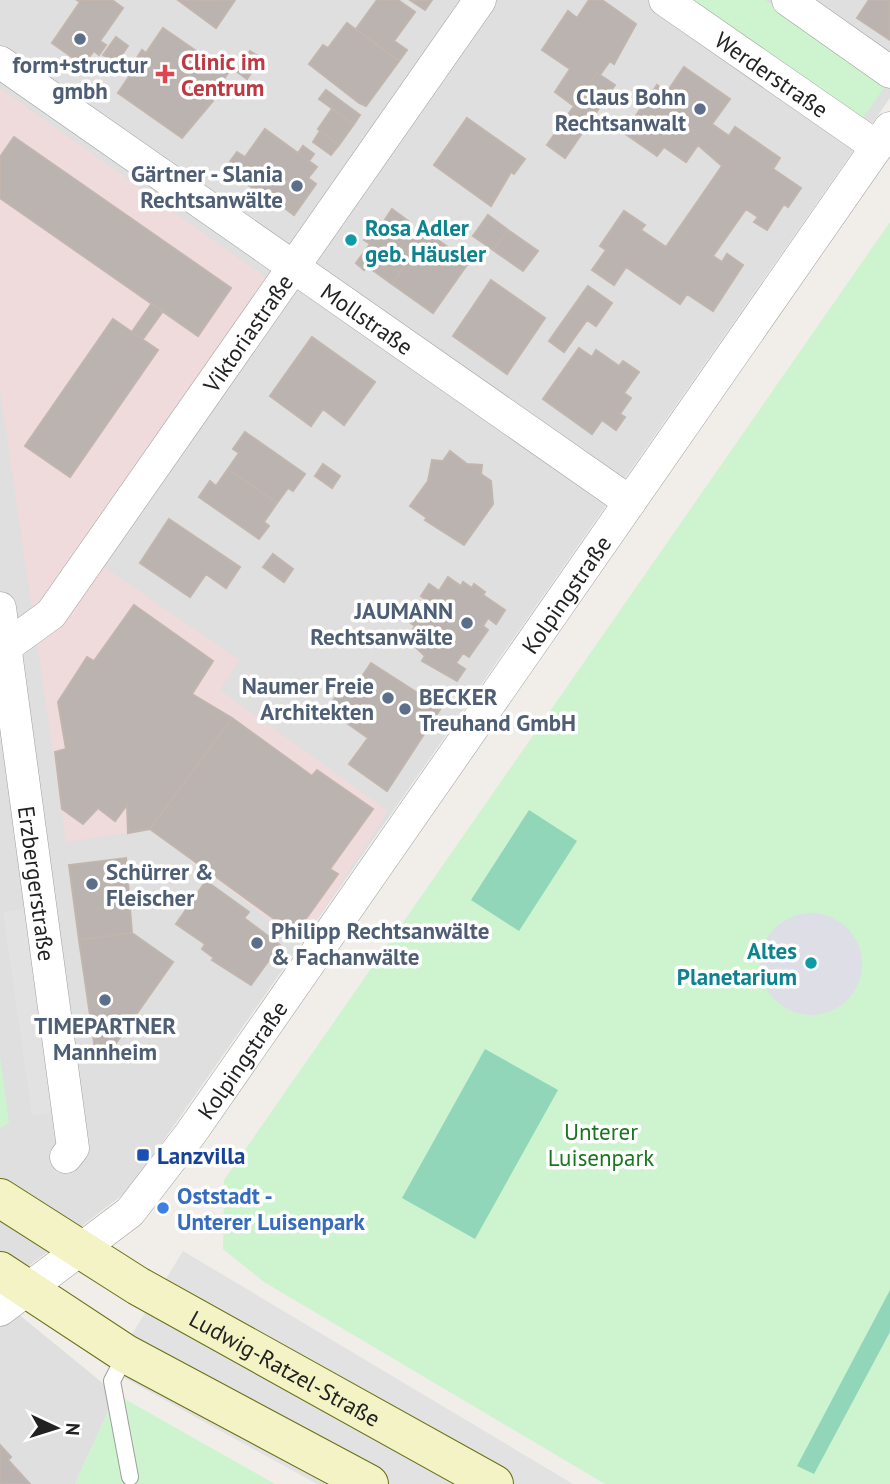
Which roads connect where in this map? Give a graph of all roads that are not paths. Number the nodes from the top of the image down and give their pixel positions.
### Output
1 (480, 0) edge
2 (665, 0) edge
3 (788, 0) edge
4 (0, 62) edge
5 (890, 72) edge
6 (883, 137) edge
7 (294, 266) junction
8 (630, 502) junction
9 (0, 608) edge
10 (3, 649) edge
11 (11, 767) edge
12 (66, 1157) dead end
13 (0, 1198) edge
14 (78, 1249) junction
15 (9, 1290) edge
16 (126, 1354) junction
17 (130, 1477) dead end
18 (369, 1484) edge
19 (494, 1484) edge

1 - 7 street, Viktoriastraße
2 - 6 street, Werderstraße
3 - 5 street
4 - 7 street, Mollstraße
6 - 8 street, Kolpingstraße
7 - 8 street, Mollstraße
7 - 10 street, Viktoriastraße
8 - 14 street, Kolpingstraße
9 - 10 street, Erzbergerstraße
10 - 11 street, Erzbergerstraße
11 - 12 street, Erzbergerstraße
13 - 14 street, Ludwig-Ratzel-Straße
14 - 15 street, Kolpingstraße
14 - 19 street, Ludwig-Ratzel-Straße
15 - 16 street
16 - 17 lane
16 - 18 street

